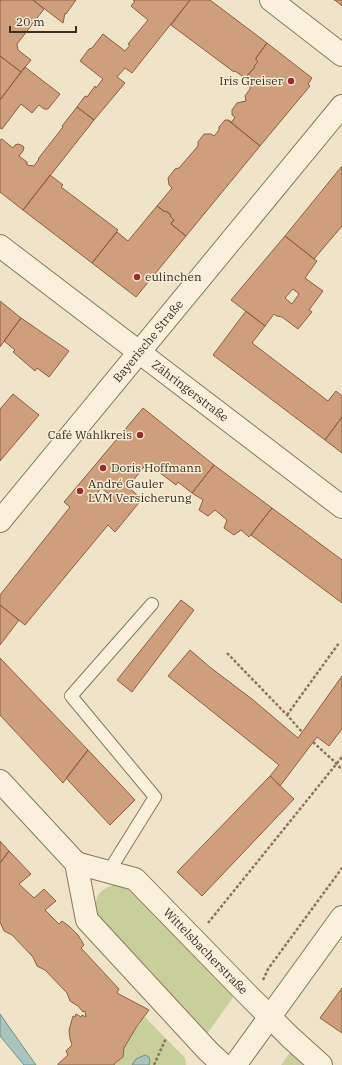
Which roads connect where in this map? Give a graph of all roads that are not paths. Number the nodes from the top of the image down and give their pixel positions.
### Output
1 (271, 0) edge
2 (342, 55) edge
3 (342, 106) edge
4 (0, 246) edge
5 (139, 353) junction
6 (342, 507) edge
7 (0, 522) edge
8 (152, 604) dead end
9 (0, 781) edge
10 (76, 863) junction
11 (109, 872) junction
12 (342, 917) edge
13 (270, 1017) junction
14 (223, 1065) edge
15 (235, 1065) edge
16 (321, 1065) edge

1 - 2 street
3 - 5 street, Bayerische Straße
4 - 5 street, Zähringerstraße
5 - 6 street, Zähringerstraße
5 - 7 street, Bayerische Straße
8 - 11 lane
9 - 10 street
10 - 11 street, Wittelsbacherstraße
10 - 14 street
11 - 13 street, Wittelsbacherstraße
12 - 13 street
13 - 15 street
13 - 16 street, Wittelsbacherstraße

